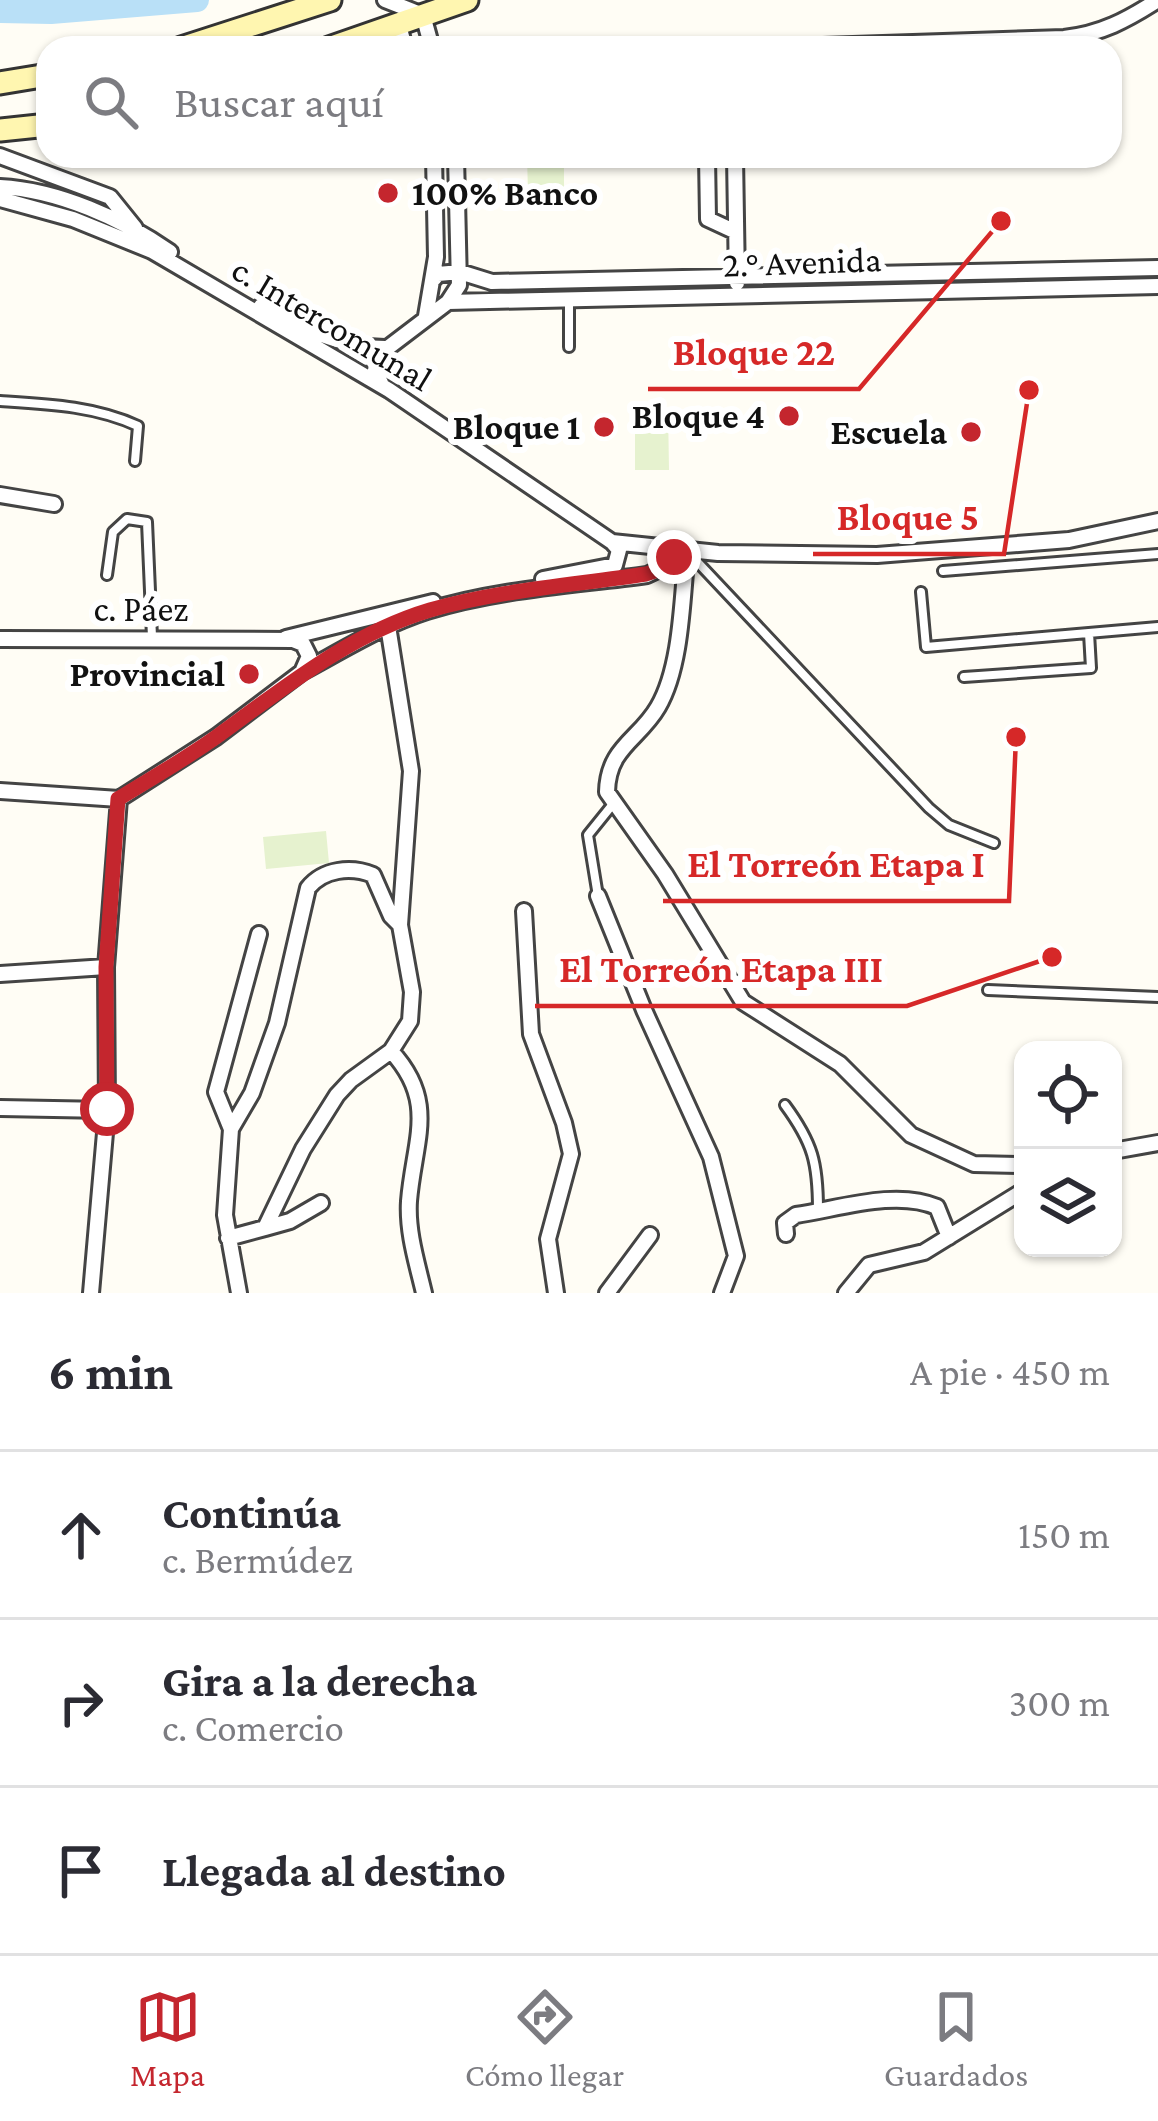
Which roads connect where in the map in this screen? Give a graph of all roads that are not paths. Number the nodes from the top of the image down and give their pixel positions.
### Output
1 (330, 0) edge
2 (385, 0) edge
3 (467, 0) edge
4 (1158, 1) edge
5 (408, 12) edge
6 (218, 36) edge
7 (355, 36) edge
8 (1079, 36) edge
9 (36, 77) edge
10 (0, 83) edge
11 (36, 126) edge
12 (0, 130) edge
13 (0, 156) edge
14 (434, 168) edge
15 (456, 168) edge
16 (706, 168) edge
17 (735, 168) edge
18 (0, 187) edge
19 (0, 199) edge
20 (137, 231) junction
21 (736, 232) junction
22 (152, 251) junction
23 (1158, 268) edge
24 (460, 272) junction
25 (736, 276) junction
26 (434, 279) junction
27 (1158, 286) edge
28 (737, 294) junction
29 (569, 298) junction
30 (448, 302) junction
31 (426, 316) junction
32 (568, 347) dead end
33 (385, 348) junction
34 (389, 390) junction
35 (0, 401) edge
36 (136, 461) dead end
37 (0, 495) edge
38 (54, 504) dead end
39 (1158, 521) edge
40 (612, 542) junction
41 (681, 550) junction
42 (1158, 554) edge
43 (614, 565) junction
44 (944, 571) dead end
45 (107, 575) dead end
46 (603, 580) junction
47 (921, 592) dead end
48 (388, 626) junction
49 (1158, 627) edge
50 (1089, 633) junction
51 (0, 639) edge
52 (152, 639) junction
53 (281, 639) junction
54 (302, 672) junction
55 (964, 677) dead end
56 (0, 791) edge
57 (118, 799) junction
58 (614, 803) junction
59 (994, 843) dead end
60 (598, 896) joint
61 (524, 911) dead end
62 (400, 925) junction
63 (259, 934) dead end
64 (106, 967) junction
65 (0, 974) edge
66 (988, 990) dead end
67 (1158, 998) edge
68 (391, 1051) junction
69 (785, 1105) dead end
70 (0, 1108) edge
71 (107, 1109) junction
72 (231, 1129) junction
73 (1158, 1143) edge
74 (1122, 1149) edge
75 (1014, 1165) edge
76 (1014, 1196) edge
77 (321, 1203) dead end
78 (818, 1212) junction
79 (265, 1228) junction
80 (650, 1234) dead end
81 (786, 1234) dead end
82 (949, 1237) junction
83 (228, 1238) junction
84 (91, 1293) edge
85 (238, 1293) edge
86 (424, 1293) edge
87 (556, 1293) edge
88 (607, 1293) edge
89 (722, 1293) edge
90 (847, 1293) edge

1 - 6 main road
2 - 5 street
3 - 5 main road
4 - 8 street
5 - 7 main road
9 - 10 main road
11 - 12 main road
13 - 20 street
14 - 26 street
15 - 24 street
16 - 21 street
17 - 21 street
18 - 20 street, c. Intercomunal
19 - 22 street, c. Intercomunal
20 - 22 street
20 - 33 street, c. Intercomunal
21 - 25 street
22 - 34 street, c. Intercomunal
23 - 25 street
24 - 25 street
24 - 26 street
24 - 30 street
25 - 28 street
26 - 31 street
27 - 28 street, 2.° Avenida
28 - 29 street, 2.° Avenida
29 - 30 street, 2.° Avenida
29 - 32 lane
30 - 31 street
31 - 33 street
33 - 34 street
34 - 40 street, c. Intercomunal
35 - 36 lane
37 - 38 street
39 - 41 street
40 - 41 street
40 - 43 street
41 - 46 street
41 - 58 street
41 - 59 lane
42 - 44 lane
43 - 46 street
43 - 53 street, c. Páez
45 - 52 lane
46 - 48 street
47 - 50 lane
48 - 54 street
48 - 62 street
49 - 50 lane
50 - 55 lane
51 - 52 street, c. Páez
52 - 53 street, c. Páez
53 - 54 street
54 - 57 street
56 - 57 street
57 - 64 street
58 - 60 lane
58 - 75 street
60 - 89 street
61 - 87 street
62 - 68 street
62 - 72 street
63 - 72 street
64 - 65 street
64 - 71 street
66 - 67 lane
68 - 79 street
68 - 86 street
69 - 78 lane
70 - 71 street
71 - 84 street
72 - 83 street
73 - 74 street
76 - 82 street
77 - 79 street
78 - 81 street
78 - 82 street
79 - 83 street
80 - 88 street
82 - 90 street
83 - 85 street

